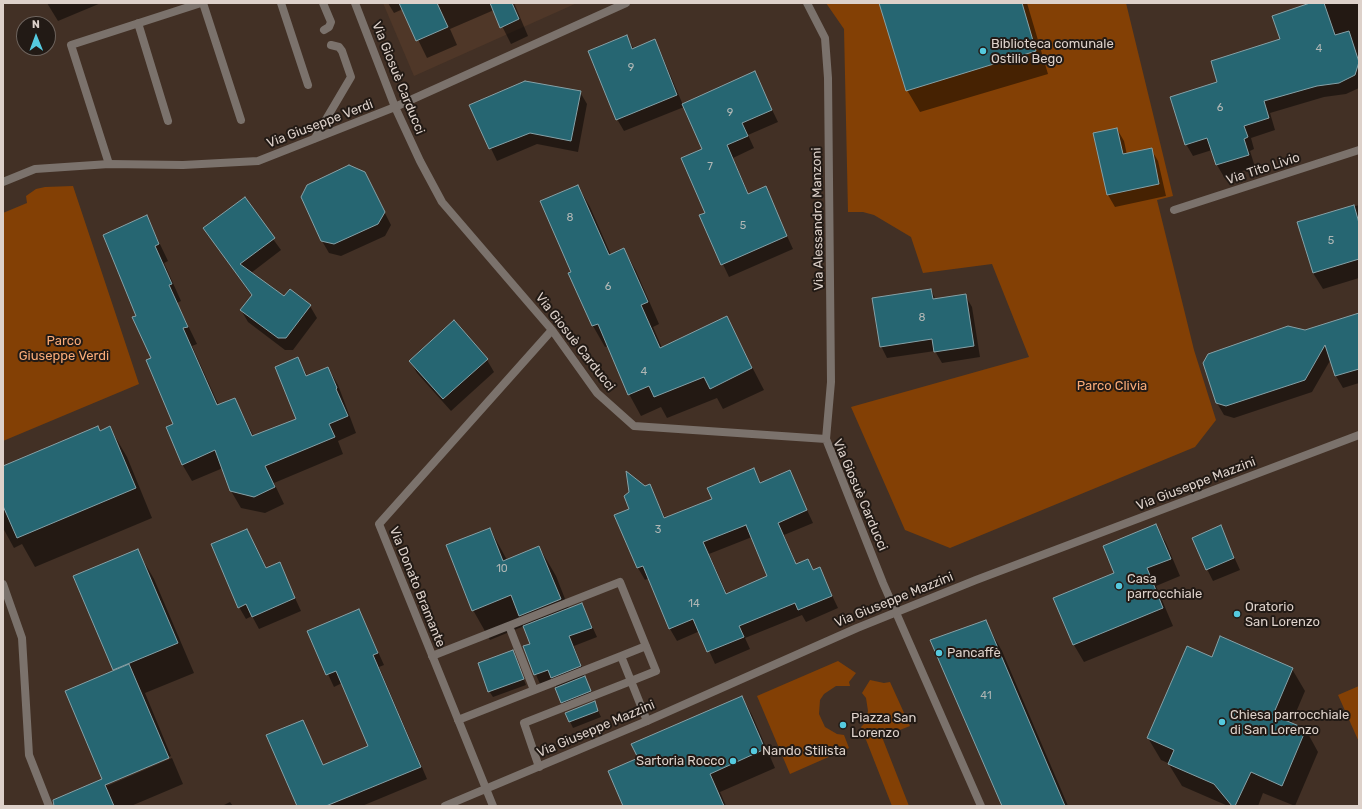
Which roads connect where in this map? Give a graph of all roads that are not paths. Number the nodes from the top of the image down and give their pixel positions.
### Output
1 (202, 3) edge
2 (281, 3) edge
3 (323, 3) edge
4 (355, 3) edge
5 (626, 3) edge
6 (807, 3) edge
7 (138, 23) junction
8 (324, 30) dead end
9 (331, 45) dead end
10 (308, 85) dead end
11 (395, 107) junction
12 (168, 120) dead end
13 (241, 120) dead end
14 (315, 138) junction
15 (1359, 150) edge
16 (109, 164) junction
17 (3, 182) edge
18 (1174, 210) dead end
19 (552, 330) junction
20 (1359, 435) edge
21 (826, 439) junction
22 (3, 584) edge
23 (897, 612) junction
24 (509, 626) junction
25 (646, 646) junction
26 (432, 656) junction
27 (621, 656) junction
28 (631, 680) junction
29 (534, 690) junction
30 (458, 720) junction
31 (647, 721) junction
32 (539, 767) junction
33 (486, 788) junction
34 (49, 806) edge
35 (444, 806) edge
36 (493, 806) edge
37 (981, 806) edge

1 - 7 street
1 - 13 street
2 - 10 street
3 - 8 street
4 - 11 street, Via Giosuè Carducci
5 - 11 street, Via Giuseppe Verdi
6 - 21 street, Via Alessandro Manzoni
7 - 12 street
7 - 16 street
9 - 14 street
11 - 14 street, Via Giuseppe Verdi
11 - 19 street, Via Giosuè Carducci
14 - 16 street, Via Giuseppe Verdi
15 - 18 street, Via Tito Livio
16 - 17 street, Via Giuseppe Verdi
19 - 21 street, Via Giosuè Carducci
19 - 26 street, Via Donato Bramante
20 - 23 street, Via Giuseppe Mazzini
21 - 23 street, Via Giosuè Carducci
22 - 34 street
23 - 31 street, Via Giuseppe Mazzini
23 - 37 street
24 - 25 street
24 - 26 street
24 - 29 street
25 - 27 street
25 - 28 street
26 - 30 street, Via Donato Bramante
27 - 28 street
27 - 29 street
28 - 31 street
28 - 32 street
29 - 30 street
30 - 33 street, Via Donato Bramante
31 - 32 street, Via Giuseppe Mazzini
32 - 33 street, Via Giuseppe Mazzini
33 - 35 street, Via Giuseppe Mazzini
33 - 36 street

